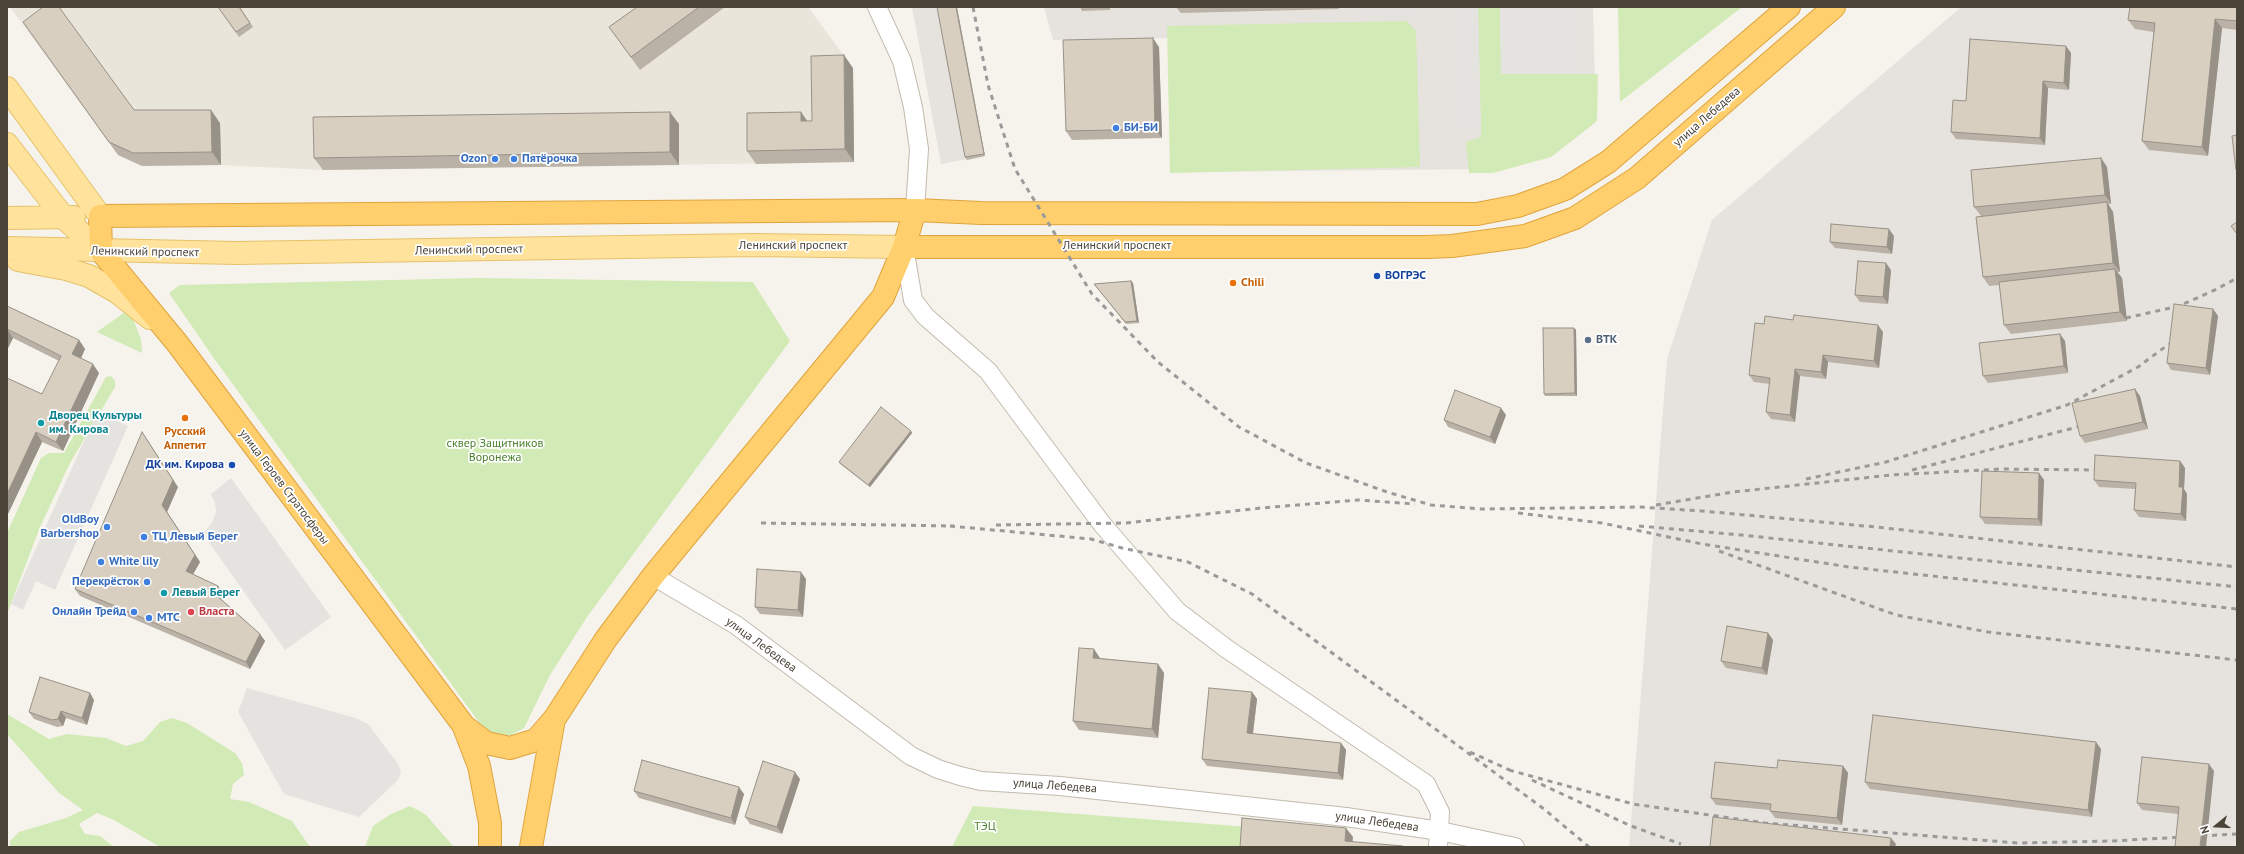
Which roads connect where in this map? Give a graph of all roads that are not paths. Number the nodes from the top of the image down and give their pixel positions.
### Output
1 (876, 7) edge
2 (1789, 7) edge
3 (1834, 7) edge
4 (7, 88) edge
5 (7, 144) edge
6 (915, 210) junction
7 (100, 216) junction
8 (7, 218) edge
9 (64, 218) junction
10 (1575, 218) joint
11 (904, 247) junction
12 (7, 248) edge
13 (101, 251) junction
14 (7, 258) edge
15 (168, 332) junction
16 (653, 576) junction
17 (555, 718) junction
18 (464, 726) junction
19 (1439, 839) edge
20 (490, 847) edge
21 (531, 847) edge
22 (1515, 847) edge

1 - 6 street
2 - 6 highway
3 - 10 highway, улица Лебедева
4 - 7 main road
5 - 9 main road, улица Героев Стратосферы
6 - 7 highway
6 - 11 highway
7 - 9 main road
7 - 13 highway
8 - 9 main road
9 - 13 main road, улица Героев Стратосферы
10 - 11 highway, Ленинский проспект
11 - 13 main road, Ленинский проспект
11 - 16 highway
11 - 19 street
12 - 13 main road, Ленинский проспект
13 - 15 highway, улица Героев Стратосферы
14 - 15 main road
15 - 18 highway, улица Героев Стратосферы
16 - 17 highway
16 - 19 street, улица Лебедева
17 - 18 highway
17 - 21 highway
18 - 20 highway
19 - 22 street, улица Лебедева

